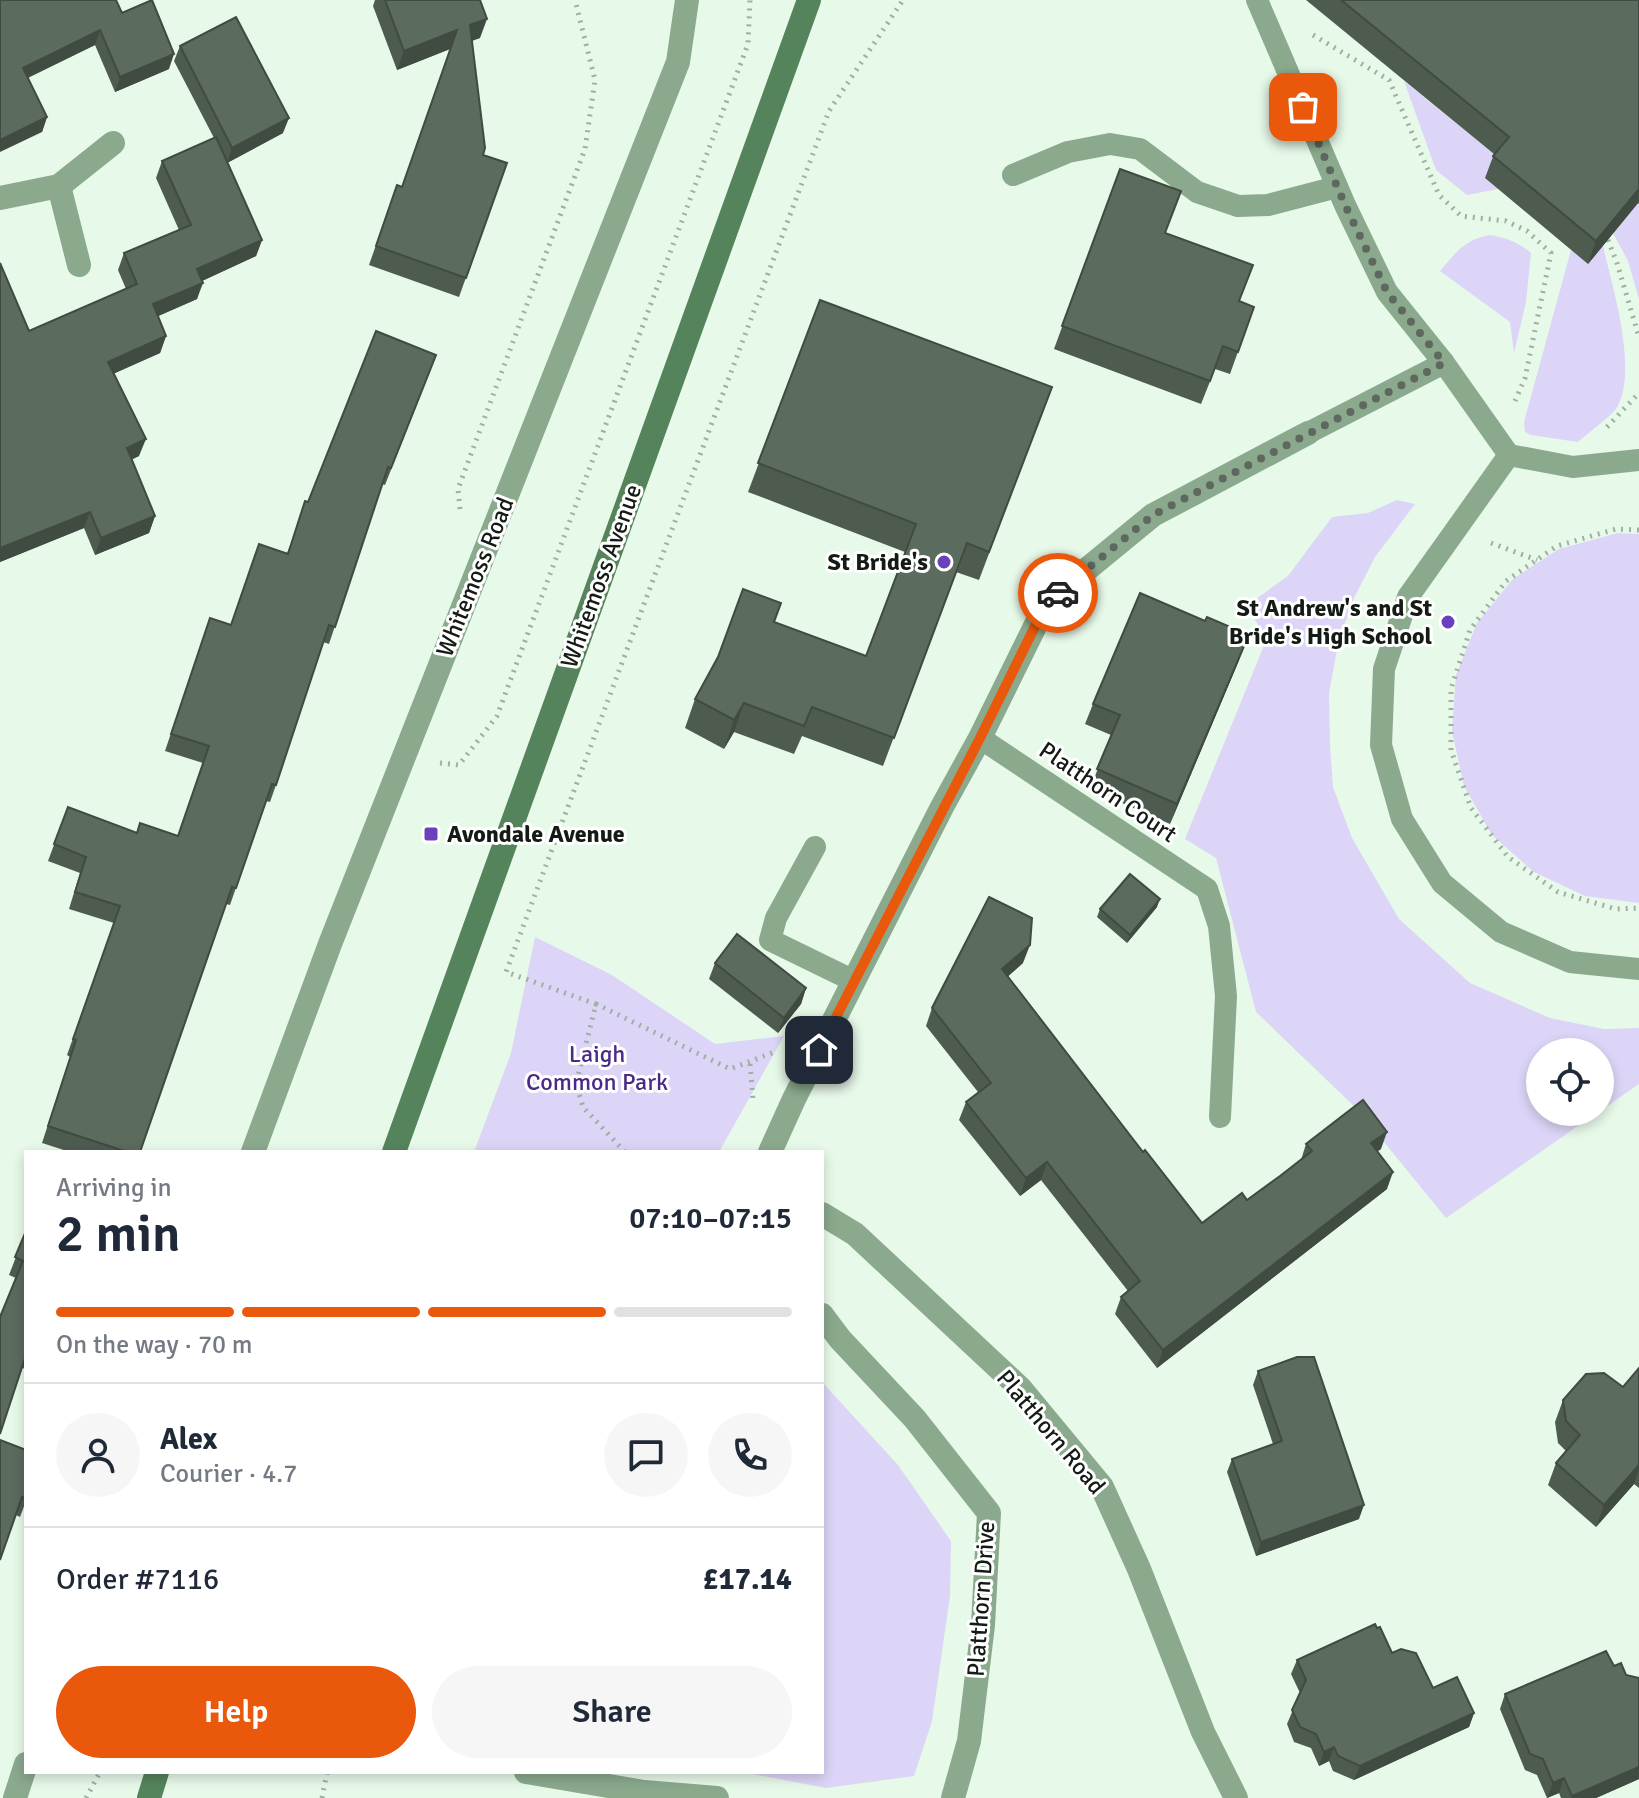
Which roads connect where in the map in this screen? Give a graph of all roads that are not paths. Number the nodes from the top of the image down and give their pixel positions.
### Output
1 (687, 0) edge
2 (809, 0) edge
3 (1257, 0) edge
4 (113, 143) dead end
5 (1013, 175) dead end
6 (59, 186) junction
7 (1337, 187) junction
8 (0, 198) edge
9 (79, 265) dead end
10 (1444, 363) junction
11 (1308, 433) joint
12 (1509, 455) junction
13 (1639, 460) edge
14 (980, 738) junction
15 (815, 847) dead end
16 (1639, 969) edge
17 (854, 981) junction
18 (1220, 1117) dead end
19 (254, 1150) edge
20 (395, 1150) edge
21 (771, 1150) edge
22 (824, 1215) edge
23 (824, 1318) edge
24 (24, 1770) edge
25 (156, 1774) edge
26 (538, 1774) edge
27 (15, 1798) edge
28 (149, 1798) edge
29 (717, 1798) edge
30 (953, 1798) edge
31 (1236, 1798) edge

1 - 19 street, Whitemoss Road
2 - 20 main road, Whitemoss Avenue
3 - 7 lane
4 - 6 street
5 - 7 lane
6 - 8 street
6 - 9 street
7 - 10 lane
10 - 11 lane
10 - 12 lane
11 - 14 street
12 - 13 lane
12 - 16 lane
14 - 17 street
14 - 18 lane, Platthorn Court
15 - 17 lane
17 - 21 street
22 - 31 street, Platthorn Road
23 - 30 street, Platthorn Drive
24 - 27 street
25 - 28 main road
26 - 29 street

